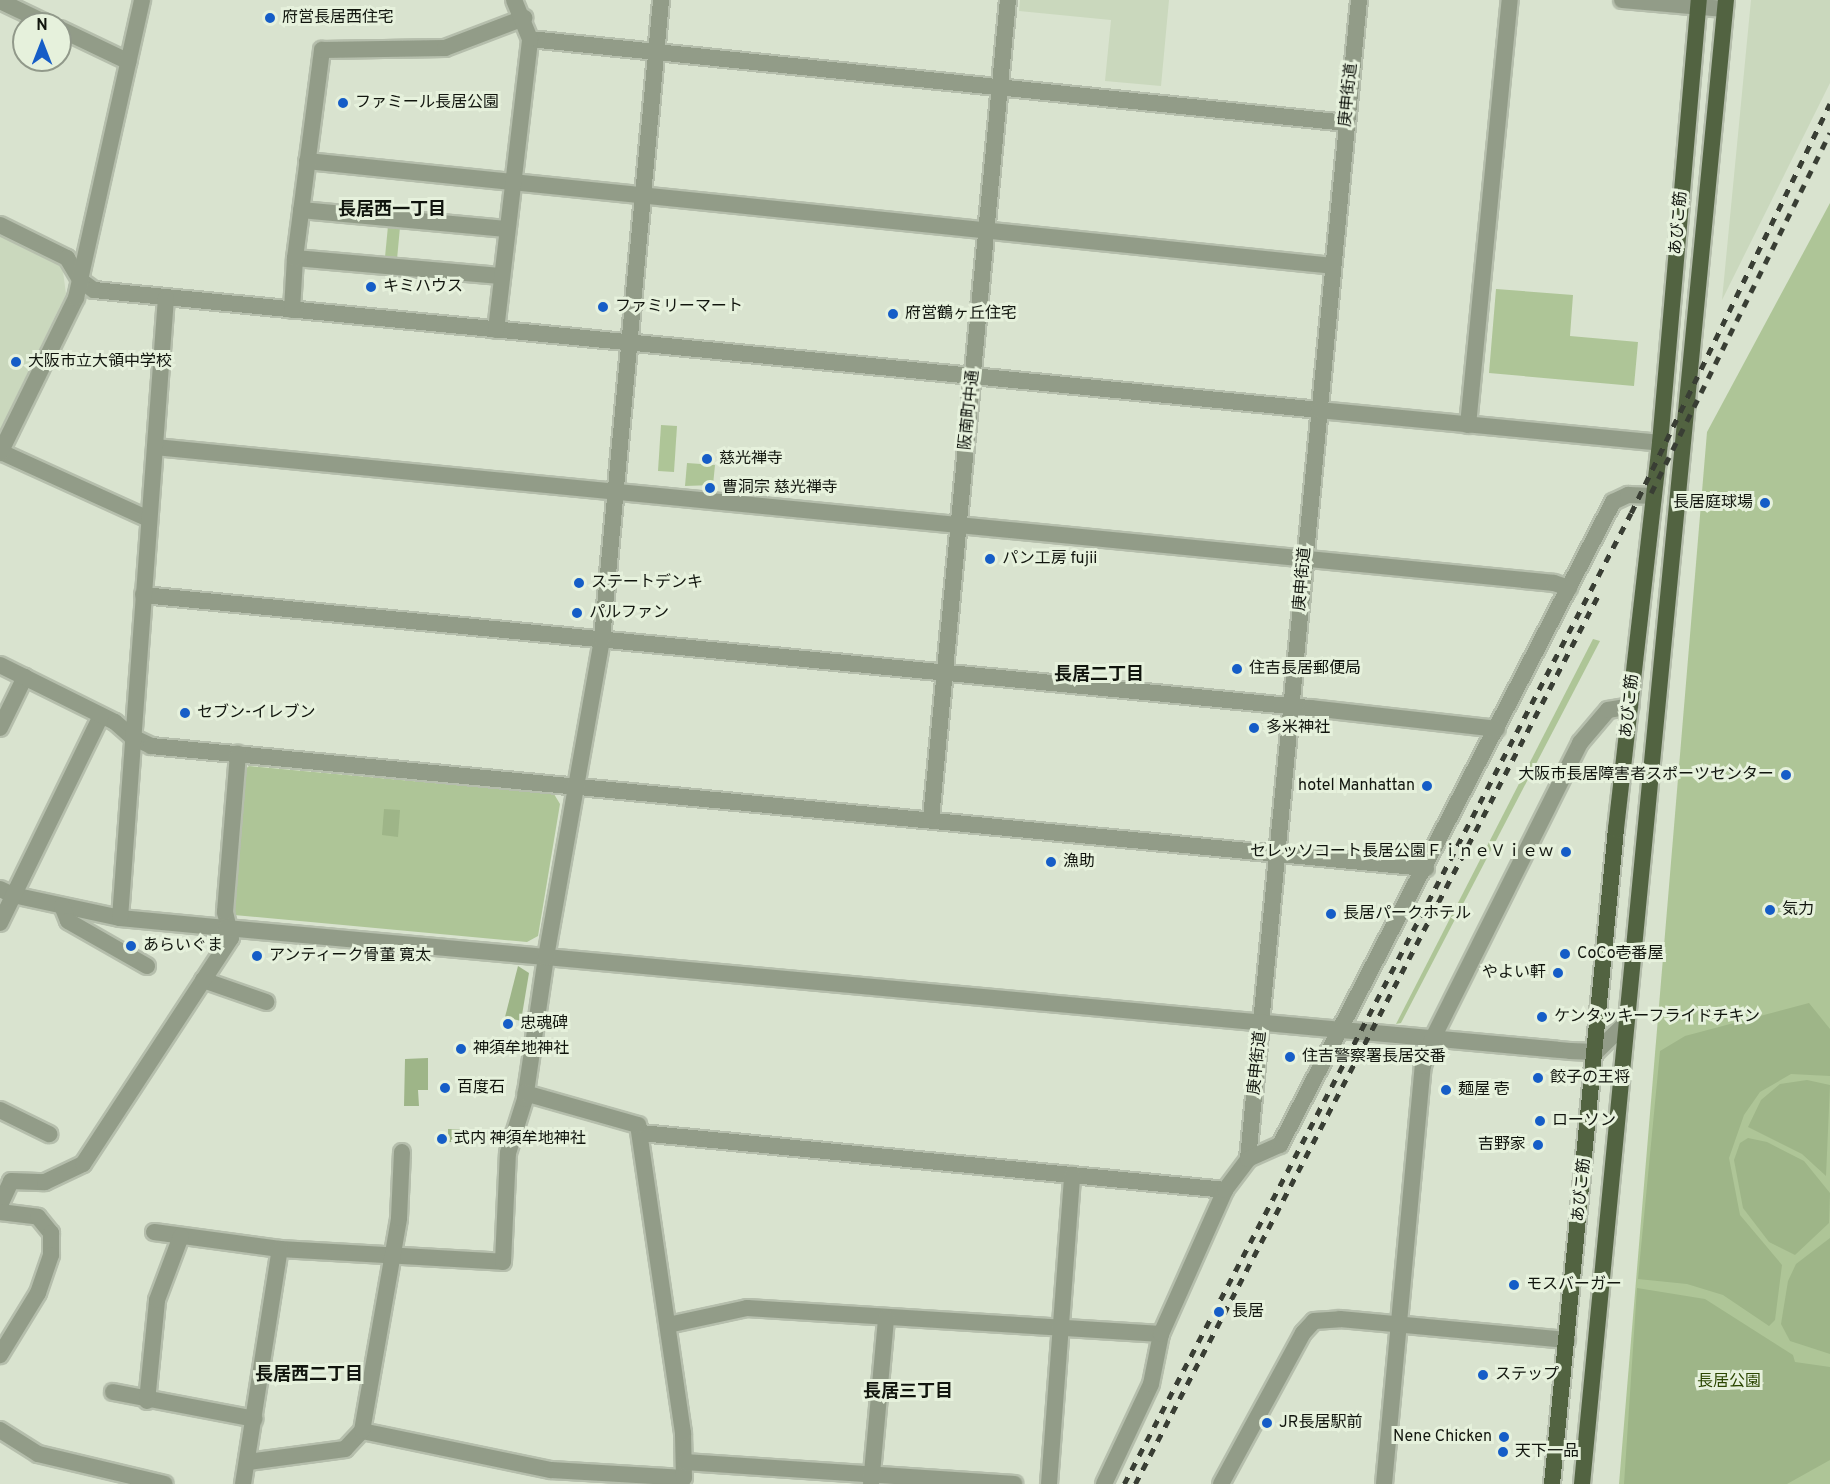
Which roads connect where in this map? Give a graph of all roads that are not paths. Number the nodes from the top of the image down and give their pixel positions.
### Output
1 (142, 0) edge
2 (514, 0) edge
3 (661, 0) edge
4 (1008, 0) edge
5 (1359, 0) edge
6 (1510, 0) edge
7 (1622, 0) edge
8 (0, 1) edge
9 (1699, 3) edge
10 (1726, 5) edge
11 (23, 12) edge
12 (524, 18) junction
13 (72, 35) edge
14 (530, 39) junction
15 (656, 51) junction
16 (129, 62) junction
17 (1000, 86) junction
18 (1347, 123) junction
19 (306, 161) junction
20 (513, 183) junction
21 (643, 196) junction
22 (301, 210) junction
23 (0, 225) edge
24 (506, 229) junction
25 (988, 229) junction
26 (295, 258) junction
27 (1333, 266) junction
28 (500, 276) junction
29 (80, 280) junction
30 (166, 298) junction
31 (292, 310) junction
32 (496, 330) junction
33 (629, 343) junction
34 (973, 377) junction
35 (1319, 410) junction
36 (1468, 425) junction
37 (1660, 443) junction
38 (155, 447) junction
39 (0, 452) edge
40 (615, 492) junction
41 (1654, 496) junction
42 (149, 519) junction
43 (959, 525) junction
44 (1305, 559) junction
45 (1569, 588) junction
46 (143, 595) junction
47 (602, 639) junction
48 (0, 665) edge
49 (945, 672) junction
50 (25, 677) junction
51 (1292, 706) junction
52 (1630, 706) junction
53 (101, 716) junction
54 (0, 728) edge
55 (1497, 729) junction
56 (132, 737) junction
57 (238, 754) junction
58 (575, 786) junction
59 (931, 819) junction
60 (1279, 851) junction
61 (1426, 868) junction
62 (7, 892) edge
63 (62, 906) junction
64 (120, 918) junction
65 (0, 923) edge
66 (226, 928) junction
67 (546, 957) junction
68 (147, 966) dead end
69 (203, 980) junction
70 (266, 1002) dead end
71 (1626, 1023) junction
72 (1262, 1024) junction
73 (1338, 1031) junction
74 (1432, 1040) junction
75 (1596, 1052) junction
76 (526, 1091) junction
77 (0, 1110) edge
78 (641, 1133) junction
79 (49, 1134) dead end
80 (402, 1152) dead end
81 (1248, 1159) junction
82 (1072, 1175) junction
83 (1225, 1190) junction
84 (0, 1205) edge
85 (0, 1212) edge
86 (154, 1232) dead end
87 (181, 1236) junction
88 (280, 1249) junction
89 (392, 1255) junction
90 (886, 1318) junction
91 (1399, 1324) junction
92 (668, 1325) junction
93 (1059, 1326) junction
94 (1161, 1334) junction
95 (1567, 1340) junction
96 (0, 1355) edge
97 (114, 1392) dead end
98 (147, 1401) junction
99 (254, 1419) junction
100 (0, 1430) edge
101 (362, 1431) junction
102 (248, 1462) junction
103 (684, 1475) edge
104 (870, 1479) edge
105 (165, 1484) edge
106 (243, 1484) edge
107 (1014, 1484) edge
108 (1049, 1484) edge
109 (1104, 1484) edge
110 (1221, 1484) edge
111 (1384, 1484) edge
112 (1552, 1484) edge
113 (1582, 1484) edge

1 - 16 street
2 - 12 street
3 - 15 street
4 - 17 street, 阪南町中通
5 - 18 street, 庚申街道
6 - 36 street
7 - 9 street
8 - 11 street
9 - 10 street
9 - 37 main road, あびこ筋
10 - 71 main road, あびこ筋
12 - 14 street
12 - 19 street
13 - 16 street
14 - 15 street
14 - 20 street
15 - 17 street
15 - 21 street
16 - 29 street
17 - 18 street
17 - 25 street, 阪南町中通
18 - 27 street, 庚申街道
19 - 20 street
19 - 22 street
20 - 21 street
20 - 24 street
21 - 25 street
21 - 33 street
22 - 24 street
22 - 26 street
23 - 29 street
24 - 28 street
25 - 27 street
25 - 34 street, 阪南町中通
26 - 28 street
26 - 31 street
27 - 35 street, 庚申街道
28 - 32 street
29 - 30 street
29 - 39 street
30 - 31 street
30 - 38 street
31 - 32 street
32 - 33 street
33 - 34 street
33 - 40 street
34 - 35 street
34 - 43 street, 阪南町中通
35 - 36 street
35 - 44 street, 庚申街道
36 - 37 street
37 - 41 main road, あびこ筋
38 - 40 street
38 - 42 street
39 - 42 street
40 - 43 street
40 - 47 street
41 - 45 street
41 - 52 main road, あびこ筋
42 - 46 street
43 - 44 street
43 - 49 street, 阪南町中通
44 - 45 street
44 - 51 street, 庚申街道
45 - 55 street
46 - 47 street
46 - 56 street
47 - 49 street
47 - 58 street
48 - 50 street
49 - 51 street
49 - 59 street, 阪南町中通
50 - 53 street
50 - 54 street
51 - 55 street
51 - 60 street, 庚申街道
52 - 74 street
52 - 75 main road, あびこ筋
53 - 56 street
53 - 62 street
55 - 61 street
56 - 57 street
56 - 64 street
57 - 58 street
57 - 66 street
58 - 59 street
58 - 67 street
59 - 60 street
60 - 61 street
60 - 72 street, 庚申街道
61 - 73 street
62 - 63 street
62 - 65 street
63 - 64 street
63 - 68 street
64 - 66 street
66 - 67 street
66 - 69 street
67 - 72 street
67 - 76 street
69 - 70 street
69 - 84 street
71 - 75 street
71 - 113 main road, あびこ筋
72 - 73 street
72 - 81 street, 庚申街道
73 - 74 street
73 - 81 street
74 - 75 street
74 - 91 street
75 - 95 main road, あびこ筋
76 - 78 street
76 - 89 street
77 - 79 street
78 - 82 street
78 - 92 street
80 - 89 street
81 - 83 street
82 - 83 street
82 - 93 street
83 - 94 street
85 - 96 street
86 - 87 street
87 - 88 street
87 - 98 street
88 - 89 street
88 - 99 street
89 - 101 street
90 - 92 street
90 - 93 street
90 - 104 street
91 - 95 street
91 - 110 street
91 - 111 street
92 - 103 street
93 - 94 street
93 - 108 street
94 - 109 street
95 - 112 main road, あびこ筋
97 - 98 street
98 - 99 street
99 - 102 street
100 - 105 street
101 - 102 street
101 - 103 street
102 - 106 street
103 - 104 street
104 - 107 street

